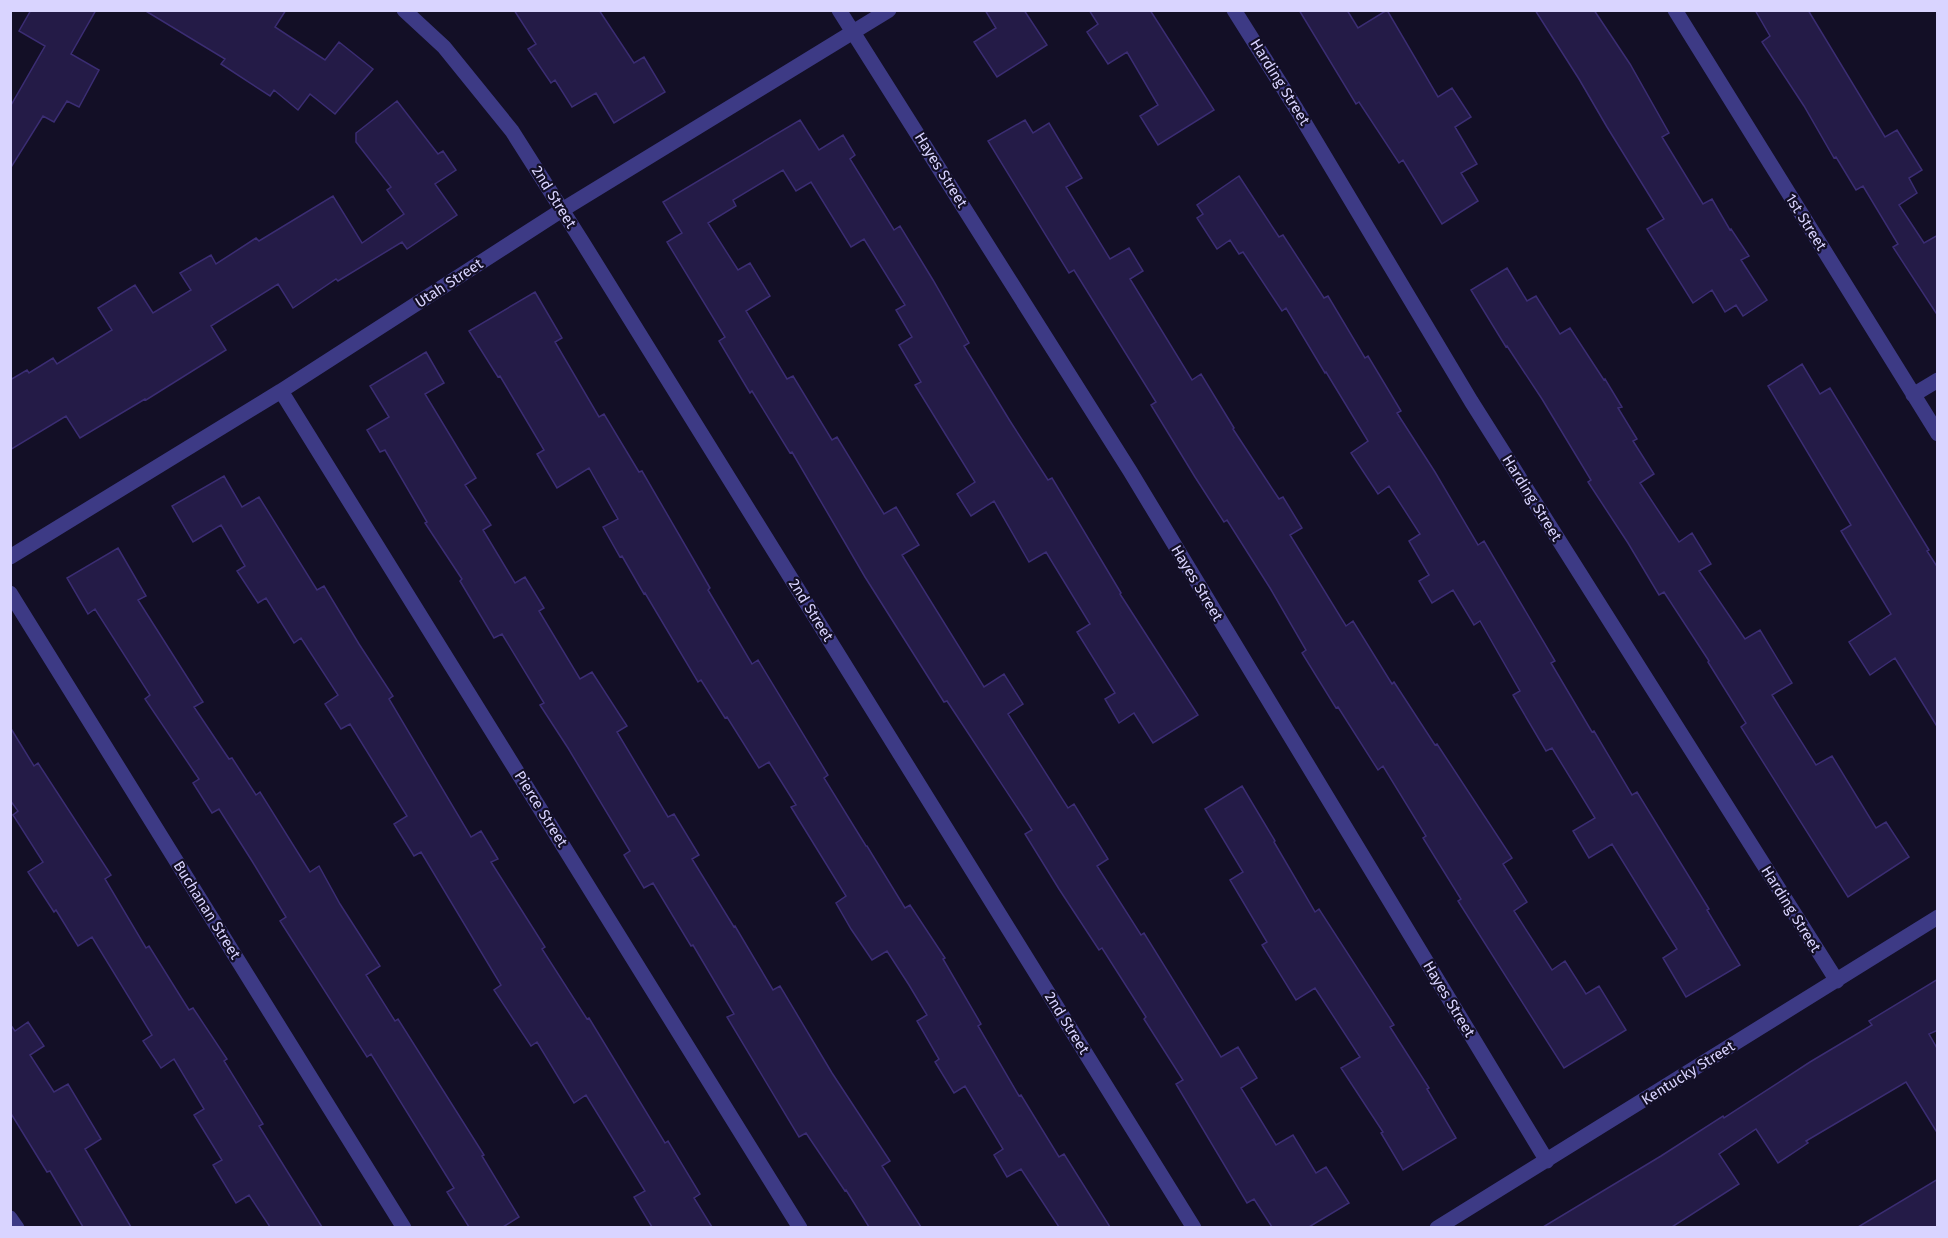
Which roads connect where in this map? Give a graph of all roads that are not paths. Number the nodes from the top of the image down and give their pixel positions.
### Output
1 (404, 10) edge
2 (839, 10) edge
3 (889, 10) edge
4 (1234, 10) edge
5 (1675, 10) edge
6 (854, 32) junction
7 (562, 210) junction
8 (1938, 380) edge
9 (282, 391) junction
10 (1913, 394) junction
11 (1938, 434) edge
12 (10, 557) edge
13 (10, 593) edge
14 (1938, 917) edge
15 (1837, 981) junction
16 (1547, 1161) junction
17 (10, 1218) edge
18 (17, 1227) edge
19 (404, 1227) edge
20 (800, 1227) edge
21 (1194, 1227) edge
22 (1437, 1227) edge

1 - 7 street, 2nd Street
2 - 6 street, Hayes Street
3 - 6 street, Utah Street
4 - 15 street, Harding Street
5 - 10 street, 1st Street
6 - 7 street, Utah Street
6 - 16 street, Hayes Street
7 - 9 street, Utah Street
7 - 21 street, 2nd Street
8 - 10 street
9 - 12 street, Utah Street
9 - 20 street, Pierce Street
10 - 11 street, 1st Street
13 - 19 street, Buchanan Street
14 - 15 street, Kentucky Street
15 - 16 street, Kentucky Street
16 - 22 street, Kentucky Street
17 - 18 street

